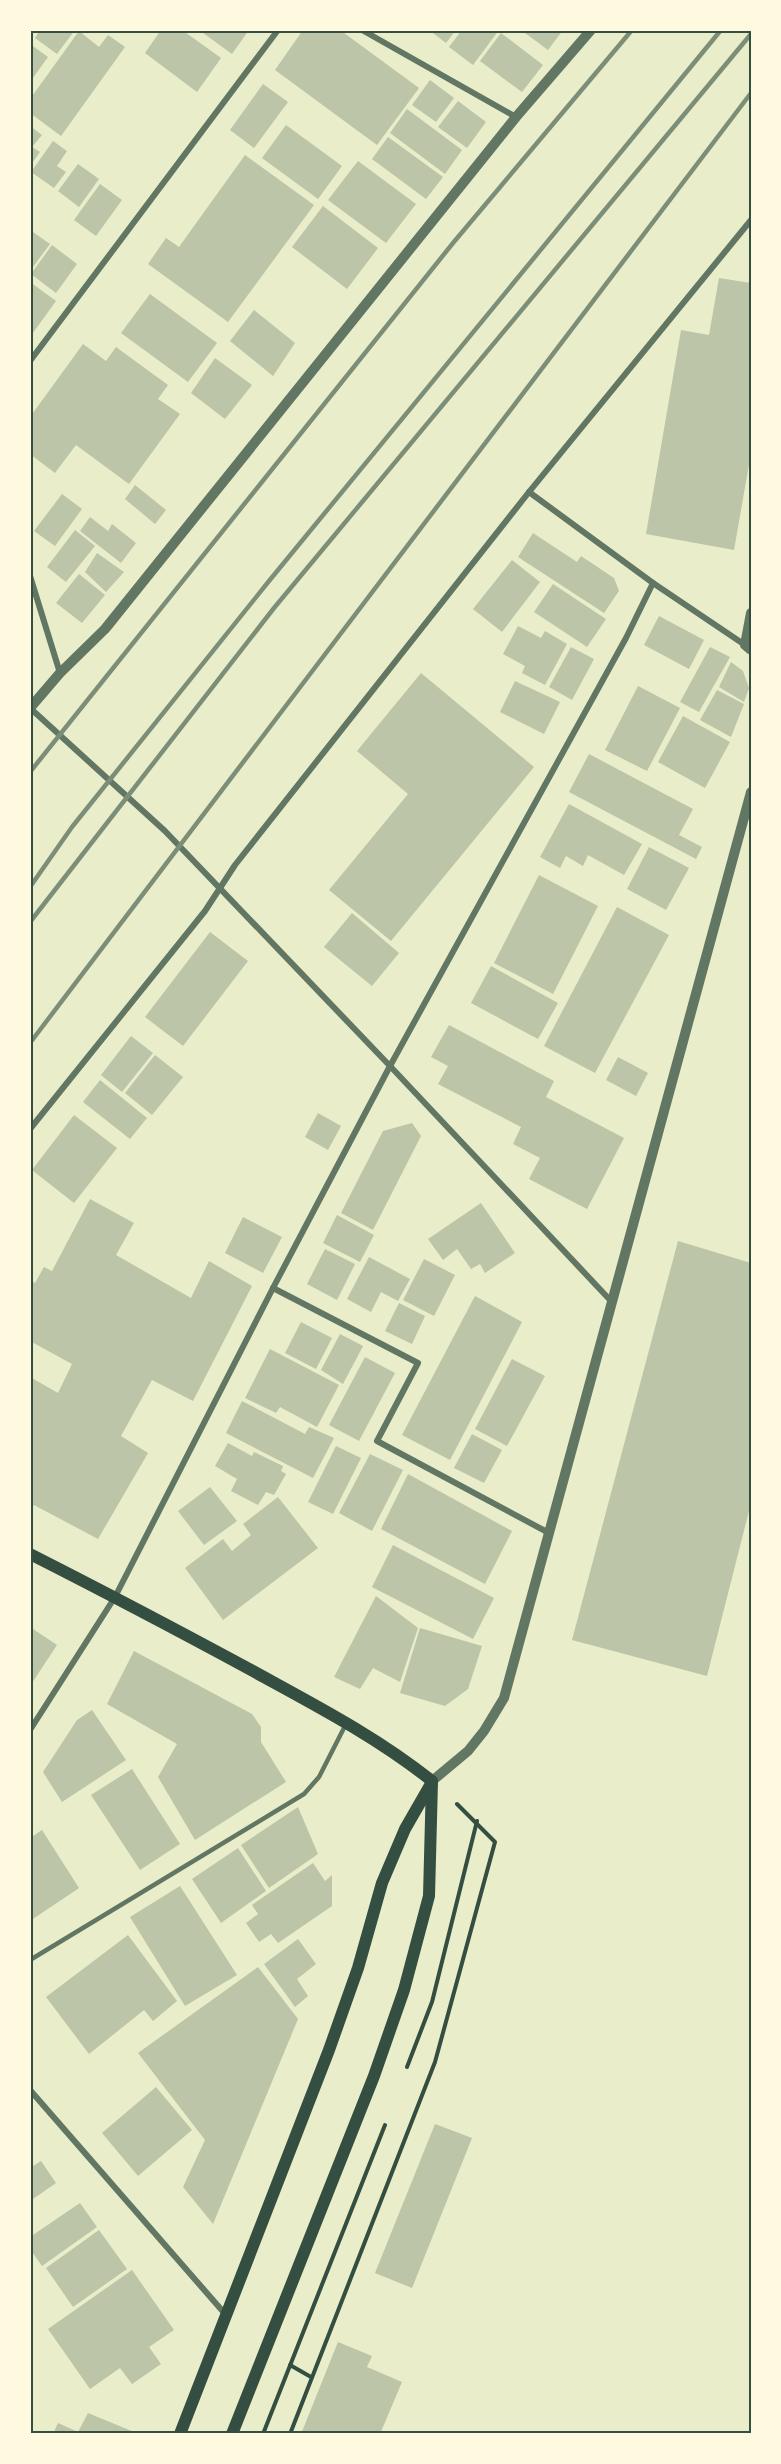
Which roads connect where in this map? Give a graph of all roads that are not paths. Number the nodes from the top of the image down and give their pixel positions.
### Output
1 (278, 30) edge
2 (362, 30) edge
3 (591, 30) edge
4 (516, 117) junction
5 (751, 220) edge
6 (30, 360) edge
7 (529, 492) junction
8 (30, 576) edge
9 (653, 583) junction
10 (751, 613) edge
11 (748, 647) edge
12 (60, 674) junction
13 (30, 708) edge
14 (751, 792) edge
15 (220, 887) junction
16 (390, 1066) junction
17 (30, 1129) edge
18 (273, 1288) junction
19 (611, 1302) junction
20 (549, 1533) junction
21 (30, 1554) edge
22 (115, 1597) junction
23 (346, 1722) junction
24 (30, 1730) edge
25 (432, 1781) junction
26 (30, 1960) edge
27 (30, 2090) edge
28 (226, 2315) junction
29 (180, 2434) edge
30 (232, 2434) edge

1 - 6 street
2 - 4 street
3 - 4 street
4 - 12 street
5 - 7 street
7 - 9 street
7 - 15 street
8 - 12 street
9 - 11 street
9 - 16 street
10 - 11 street
12 - 13 street
13 - 15 street
14 - 19 street
15 - 16 street
15 - 17 street
16 - 18 street
16 - 19 street
18 - 20 street
18 - 22 street
19 - 20 street
20 - 25 street
21 - 22 main road
22 - 23 main road
22 - 24 street
23 - 25 main road
23 - 26 lane
25 - 28 main road
25 - 30 main road
27 - 28 street
28 - 29 main road

